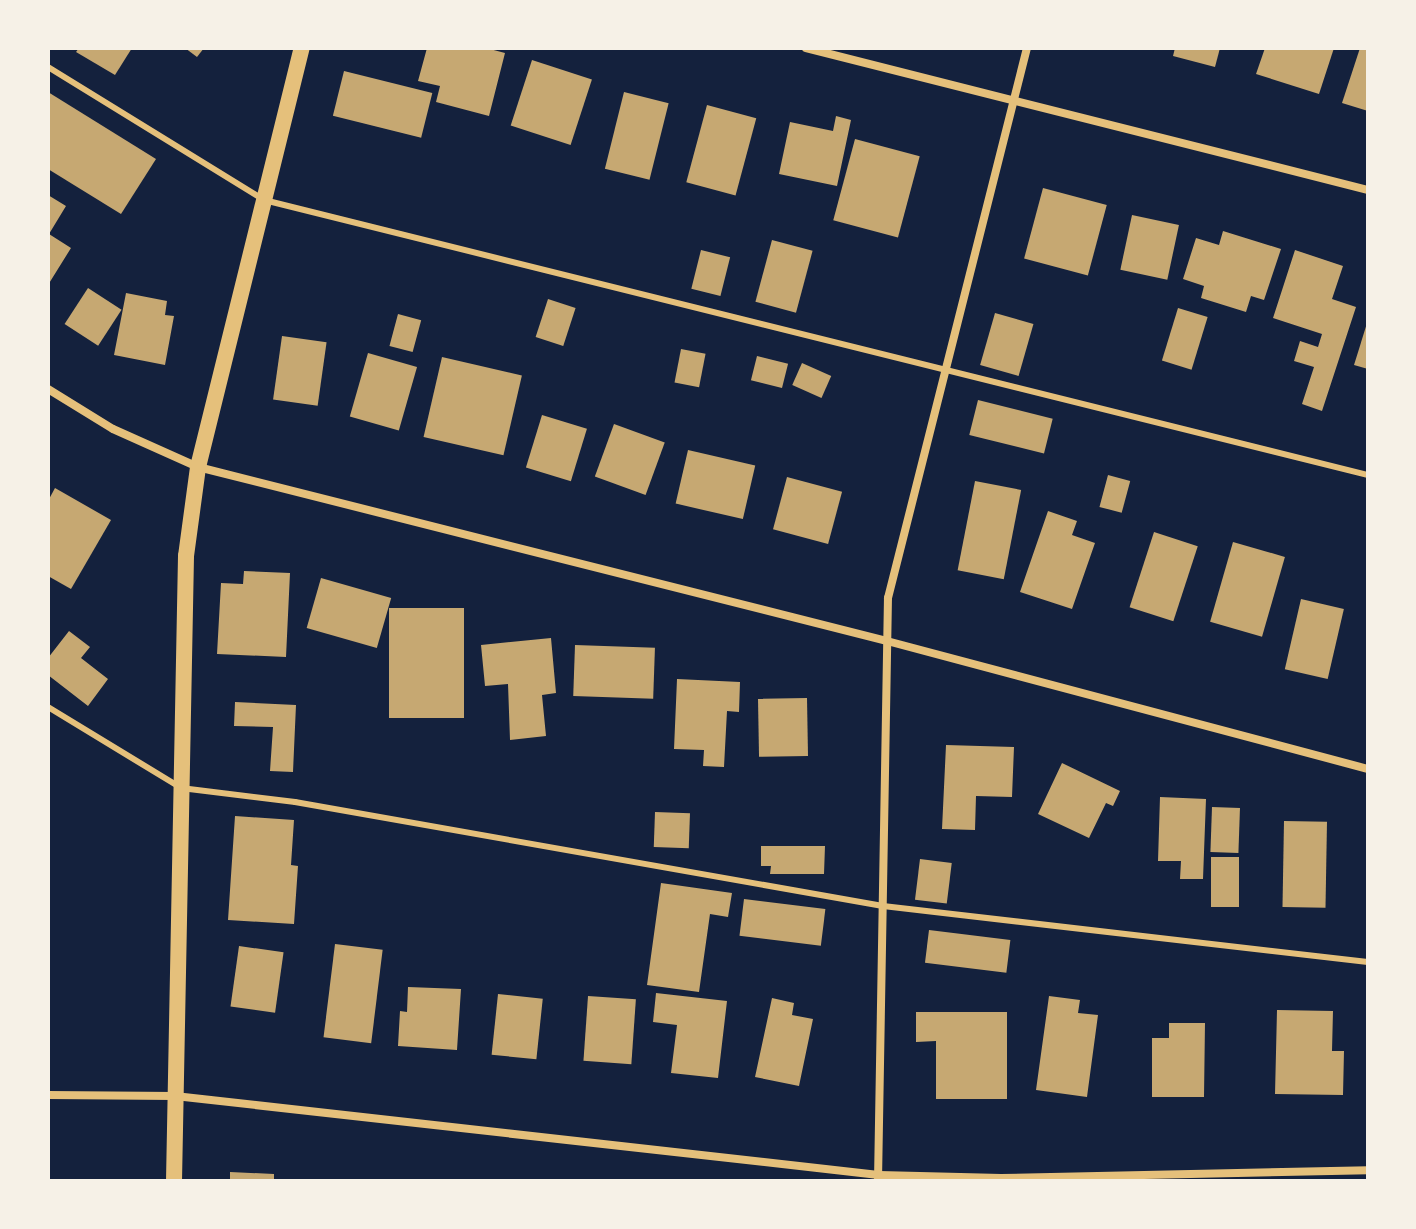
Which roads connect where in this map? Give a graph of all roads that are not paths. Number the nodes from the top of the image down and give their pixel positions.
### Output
1 (302, 48) edge
2 (806, 48) edge
3 (1027, 48) edge
4 (48, 67) edge
5 (1013, 102) junction
6 (1368, 190) edge
7 (264, 200) junction
8 (945, 372) junction
9 (48, 389) edge
10 (198, 467) junction
11 (1368, 475) edge
12 (887, 641) junction
13 (48, 707) edge
14 (1368, 769) edge
15 (181, 788) junction
16 (883, 906) junction
17 (1368, 962) edge
18 (48, 1095) edge
19 (175, 1096) junction
20 (1368, 1170) edge
21 (878, 1178) edge
22 (174, 1181) edge

1 - 7 main road
2 - 5 street
3 - 5 street
4 - 7 lane
5 - 6 street
5 - 8 street
7 - 8 lane
7 - 10 main road
8 - 11 lane
8 - 12 street
9 - 10 street
10 - 12 street
10 - 15 main road
12 - 14 street
12 - 16 street
13 - 15 lane
15 - 16 lane
15 - 19 main road
16 - 17 lane
16 - 21 street
18 - 19 street
19 - 21 street
19 - 22 main road
20 - 21 street

